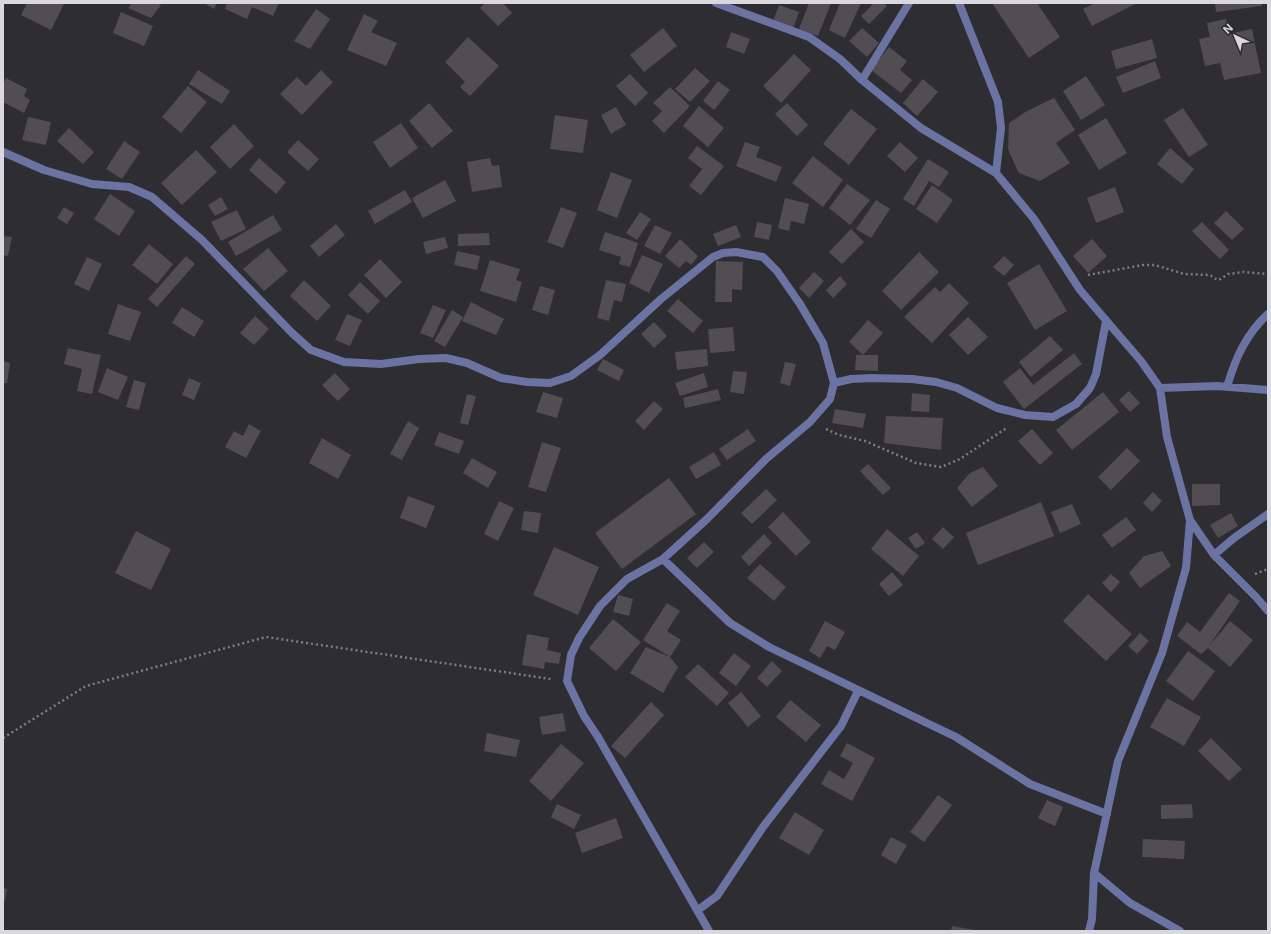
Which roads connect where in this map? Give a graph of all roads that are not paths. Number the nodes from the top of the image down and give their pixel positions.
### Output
1 (716, 3) edge
2 (909, 3) edge
3 (958, 3) edge
4 (862, 80) junction
5 (3, 152) edge
6 (996, 173) junction
7 (1268, 314) edge
8 (1106, 322) junction
9 (834, 383) junction
10 (1227, 387) junction
11 (1160, 388) junction
12 (1268, 390) edge
13 (1268, 514) edge
14 (1190, 520) junction
15 (1214, 555) junction
16 (663, 559) junction
17 (1268, 611) edge
18 (858, 691) junction
19 (1107, 814) junction
20 (1094, 873) junction
21 (698, 910) junction
22 (709, 931) edge
23 (1089, 931) edge
24 (1180, 931) edge

1 - 4 street
2 - 4 street
3 - 6 street
4 - 6 street
5 - 9 street
6 - 8 street
7 - 10 street
8 - 9 street
8 - 11 street
9 - 16 street
10 - 11 street
10 - 12 street
11 - 14 street
13 - 15 street
14 - 15 street
14 - 19 street
15 - 17 street
16 - 18 street
16 - 21 street
18 - 19 street
18 - 21 street
19 - 20 street
20 - 23 street
20 - 24 street
21 - 22 street

